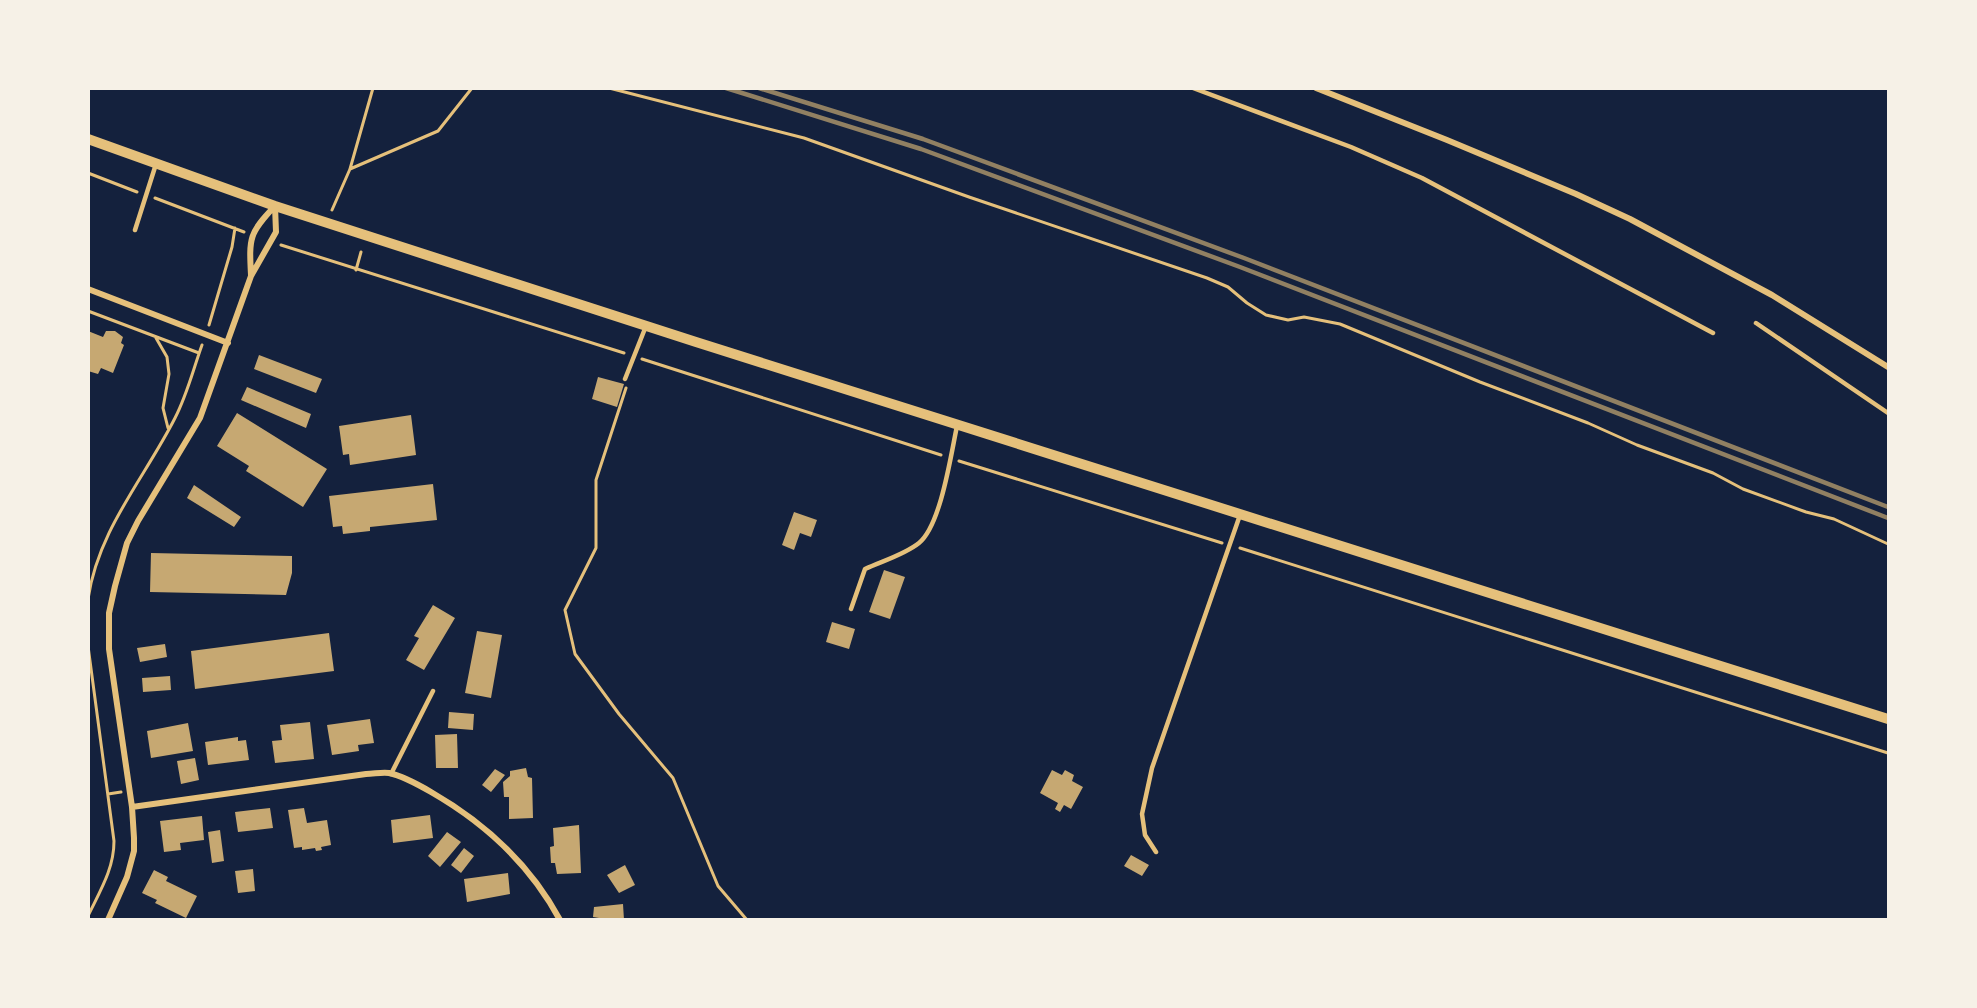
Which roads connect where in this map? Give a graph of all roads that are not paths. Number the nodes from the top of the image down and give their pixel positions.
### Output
1 (1193, 88) edge
2 (1316, 88) edge
3 (88, 139) edge
4 (156, 164) junction
5 (275, 206) junction
6 (135, 230) dead end
7 (251, 276) junction
8 (88, 289) edge
9 (1756, 323) dead end
10 (646, 326) junction
11 (1713, 333) dead end
12 (228, 343) junction
13 (1888, 368) edge
14 (625, 380) road end
15 (1888, 413) edge
16 (957, 426) junction
17 (1240, 515) junction
18 (851, 609) dead end
19 (433, 691) dead end
20 (1888, 719) edge
21 (391, 774) junction
22 (132, 807) junction
23 (1156, 852) dead end
24 (108, 920) edge
25 (560, 920) edge

1 - 11 lane
2 - 13 street
3 - 4 street
4 - 5 street
4 - 6 lane
5 - 7 street
5 - 7 street
5 - 10 street
7 - 12 street
8 - 12 street
9 - 15 lane
10 - 14 lane
10 - 16 street
12 - 22 street
16 - 17 street
16 - 18 lane
17 - 20 street
17 - 23 lane
19 - 21 lane
21 - 22 street
21 - 25 street
22 - 24 street

